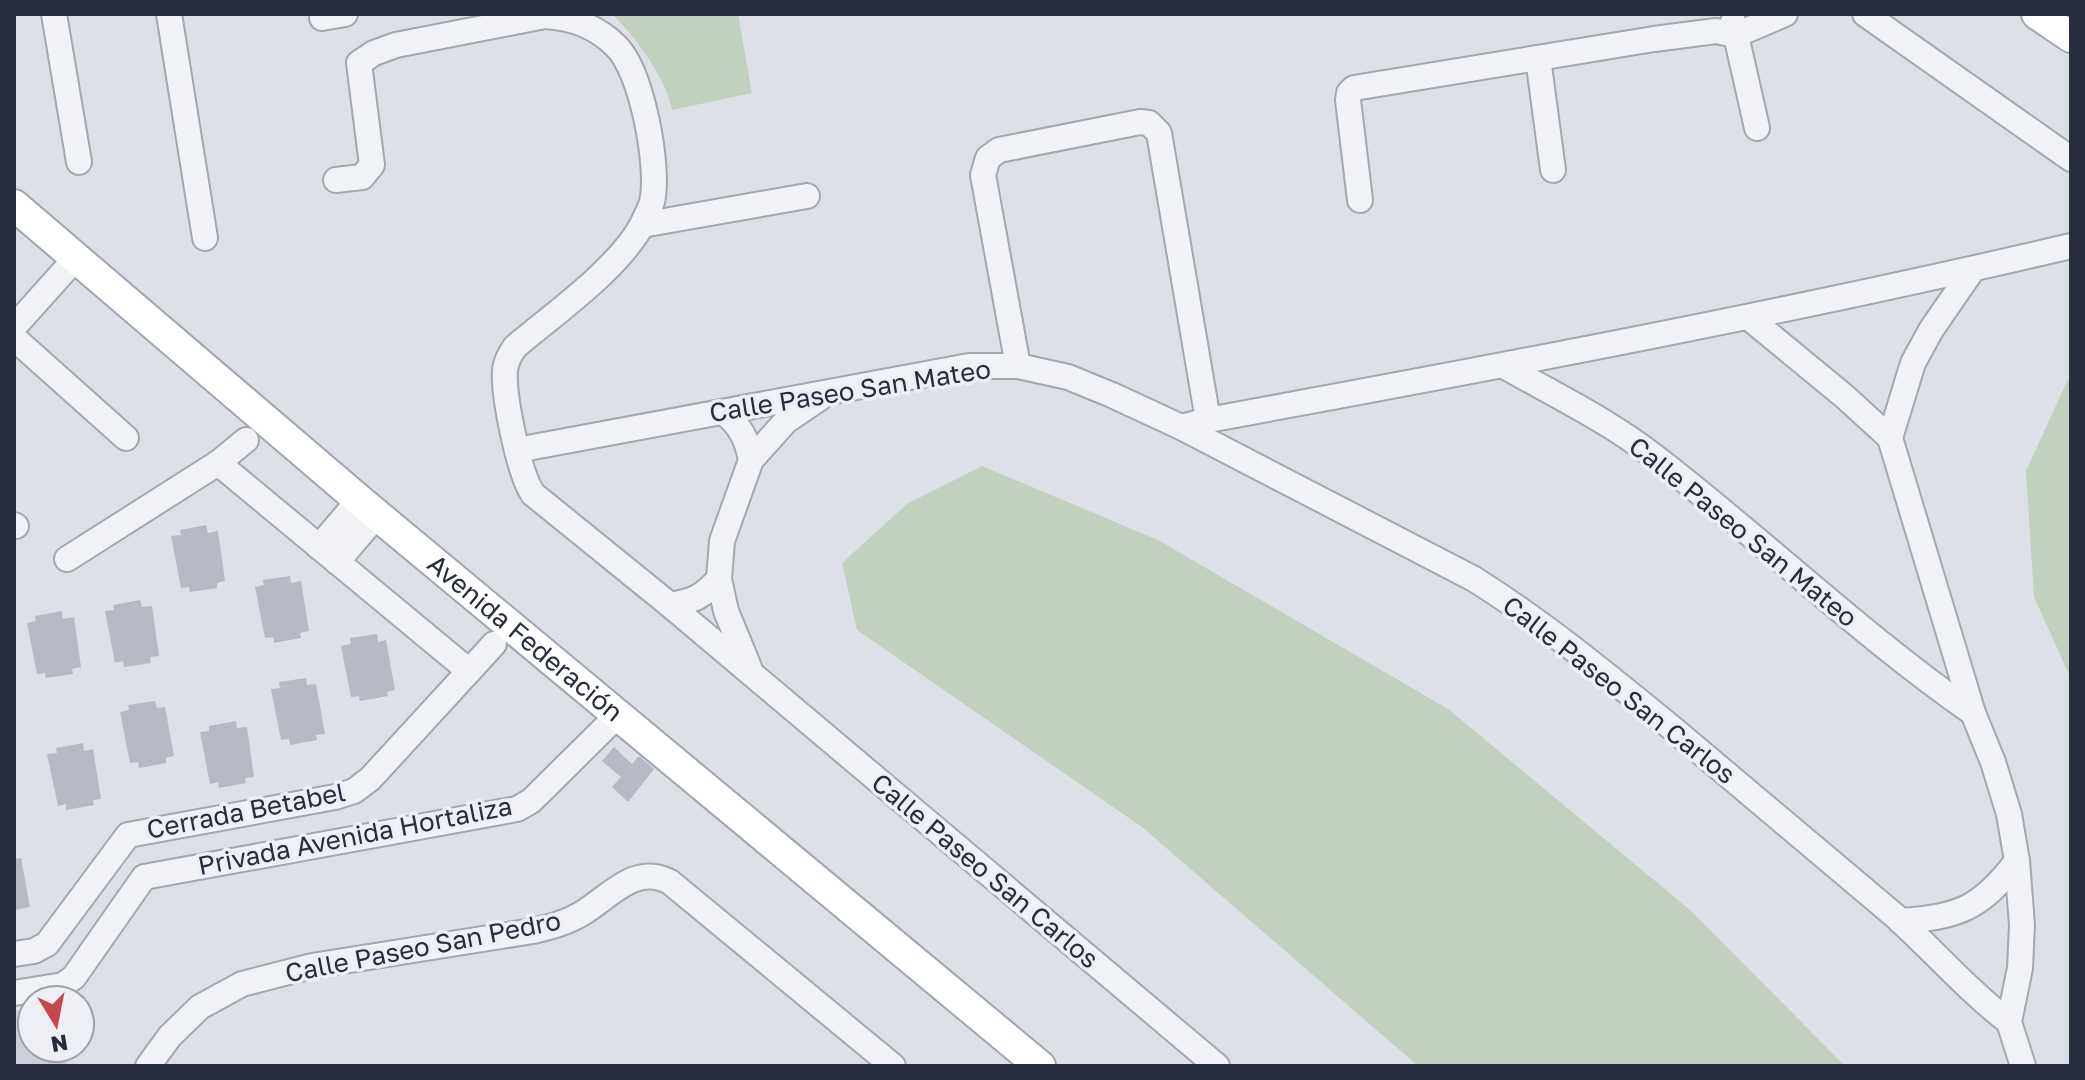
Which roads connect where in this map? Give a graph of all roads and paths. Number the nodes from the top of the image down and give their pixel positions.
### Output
1 (54, 14) edge
2 (169, 14) edge
3 (1785, 14) edge
4 (1865, 14) edge
5 (2037, 14) edge
6 (1731, 24) edge
7 (2071, 37) edge
8 (1538, 58) junction
9 (1757, 128) dead end
10 (2071, 159) edge
11 (79, 162) dead end
12 (1553, 170) dead end
13 (336, 180) dead end
14 (807, 196) dead end
15 (1360, 200) dead end
16 (14, 204) edge
17 (642, 225) junction
18 (205, 238) dead end
19 (2071, 246) edge
20 (75, 259) junction
21 (1973, 269) junction
22 (1748, 317) junction
23 (14, 327) edge
24 (14, 338) edge
25 (1018, 366) junction
26 (1504, 366) junction
27 (829, 392) junction
28 (723, 412) junction
29 (1208, 420) junction
30 (1181, 427) junction
31 (126, 438) dead end
32 (1890, 438) junction
33 (246, 440) dead end
34 (517, 450) junction
35 (751, 460) junction
36 (218, 463) junction
37 (368, 508) junction
38 (328, 554) junction
39 (67, 559) dead end
40 (719, 579) junction
41 (670, 605) junction
42 (494, 644) dead end
43 (469, 671) junction
44 (753, 677) junction
45 (1973, 713) junction
46 (618, 715) junction
47 (2017, 861) junction
48 (1900, 921) junction
49 (14, 954) edge
50 (14, 993) edge
51 (2009, 1022) junction
52 (148, 1066) edge
53 (893, 1066) edge
54 (1040, 1066) edge
55 (1217, 1066) edge
56 (2023, 1066) edge

1 - 11 street
2 - 18 street
3 - 6 street
4 - 10 street
5 - 7 main road
6 - 8 street
6 - 9 street
8 - 12 street
8 - 15 street
13 - 17 street
14 - 17 street
16 - 20 main road, Avenida Federación
17 - 34 street
19 - 21 street
20 - 23 street
20 - 37 main road, Avenida Federación
21 - 22 street
21 - 32 street
22 - 26 street
22 - 32 street
24 - 31 street
25 - 27 street, Calle Paseo San Mateo
25 - 29 street
25 - 30 street, Calle Paseo San Mateo
26 - 29 street
26 - 45 street, Calle Paseo San Mateo
27 - 28 street, Calle Paseo San Mateo
27 - 35 street, Calle Paseo San Carlos
28 - 34 street, Calle Paseo San Mateo
28 - 35 street
29 - 30 street
30 - 48 street, Calle Paseo San Carlos
32 - 45 street
33 - 36 street
34 - 41 street, Calle Paseo San Carlos
35 - 40 street, Calle Paseo San Carlos
36 - 38 street
36 - 39 street
37 - 38 street
37 - 46 main road, Avenida Federación
38 - 43 street
40 - 41 street
40 - 44 street, Calle Paseo San Carlos
41 - 44 street, Calle Paseo San Carlos
42 - 43 street, Cerrada Betabel
43 - 49 street, Cerrada Betabel
44 - 55 street, Calle Paseo San Carlos
45 - 47 street
46 - 50 street, Privada Avenida Hortaliza
46 - 54 main road, Avenida Federación
47 - 48 street
47 - 51 street
48 - 51 street, Calle Paseo San Carlos
51 - 56 street
52 - 53 street, Calle Paseo San Pedro

